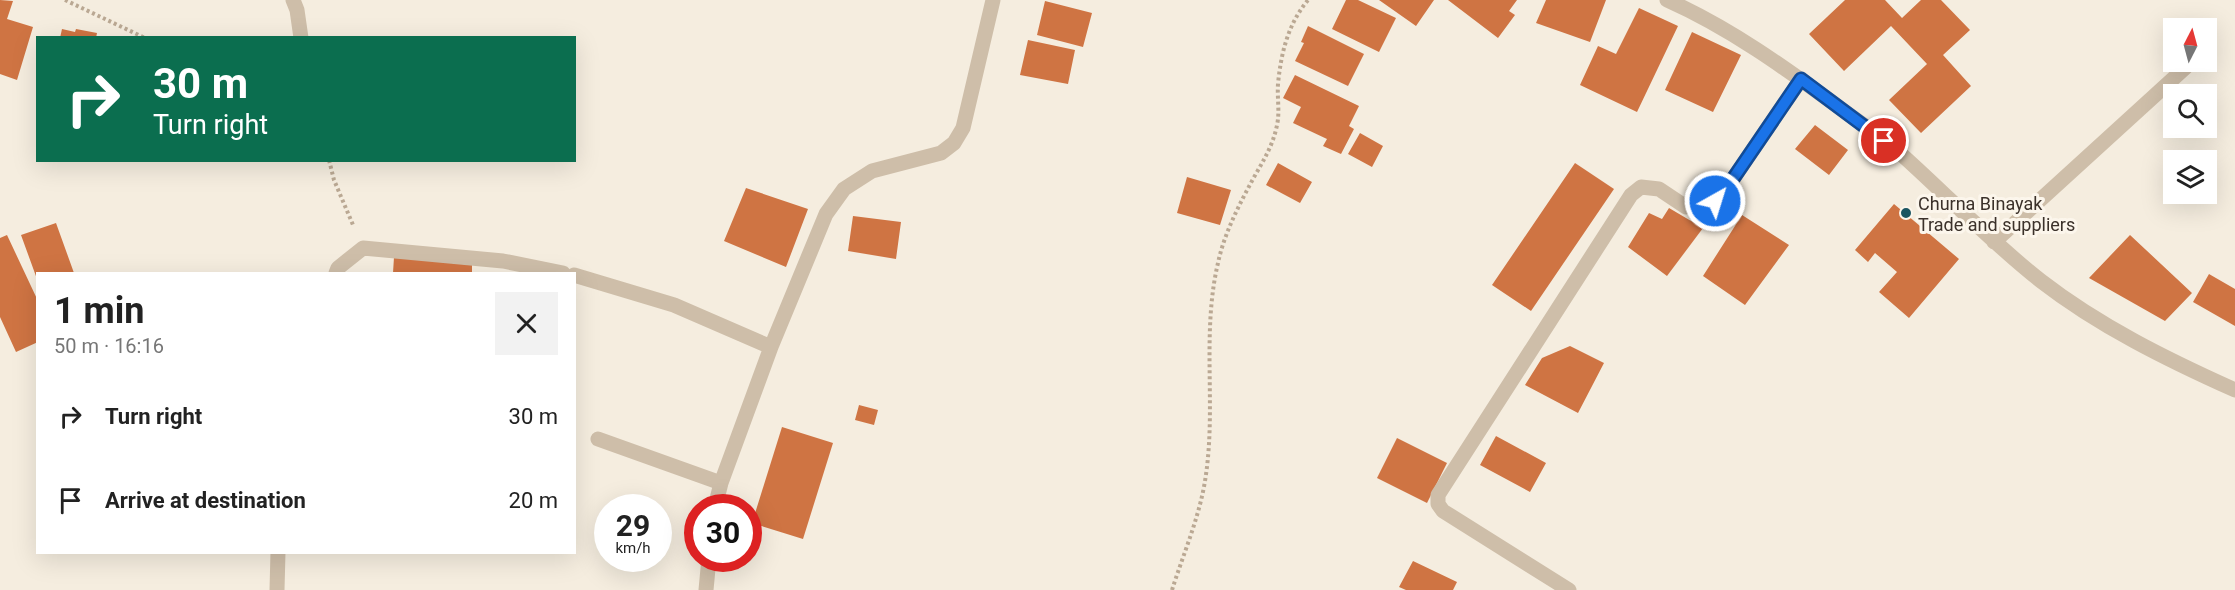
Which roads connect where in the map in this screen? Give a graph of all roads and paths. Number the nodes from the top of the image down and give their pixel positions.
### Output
1 (65, 0) edge
2 (293, 0) edge
3 (993, 0) edge
4 (1308, 0) edge
5 (1667, 0) edge
6 (141, 36) edge
7 (301, 36) edge
8 (2181, 72) edge
9 (1801, 79) junction
10 (330, 162) edge
11 (1994, 242) junction
12 (363, 248) junction
13 (336, 272) edge
14 (558, 272) edge
15 (576, 276) edge
16 (771, 347) junction
17 (2235, 390) edge
18 (598, 439) dead end
19 (721, 483) junction
20 (718, 494) edge
21 (278, 554) edge
22 (708, 572) edge
23 (277, 590) edge
24 (706, 590) edge
25 (1172, 590) edge
26 (1569, 590) edge

1 - 6 path
2 - 7 street
3 - 16 street
4 - 25 path
5 - 9 street
8 - 11 street
9 - 11 street
9 - 26 street
10 - 12 path
11 - 17 street
12 - 13 street
12 - 14 street
15 - 16 street
16 - 19 street
18 - 19 street
19 - 20 street
21 - 23 street
22 - 24 street

